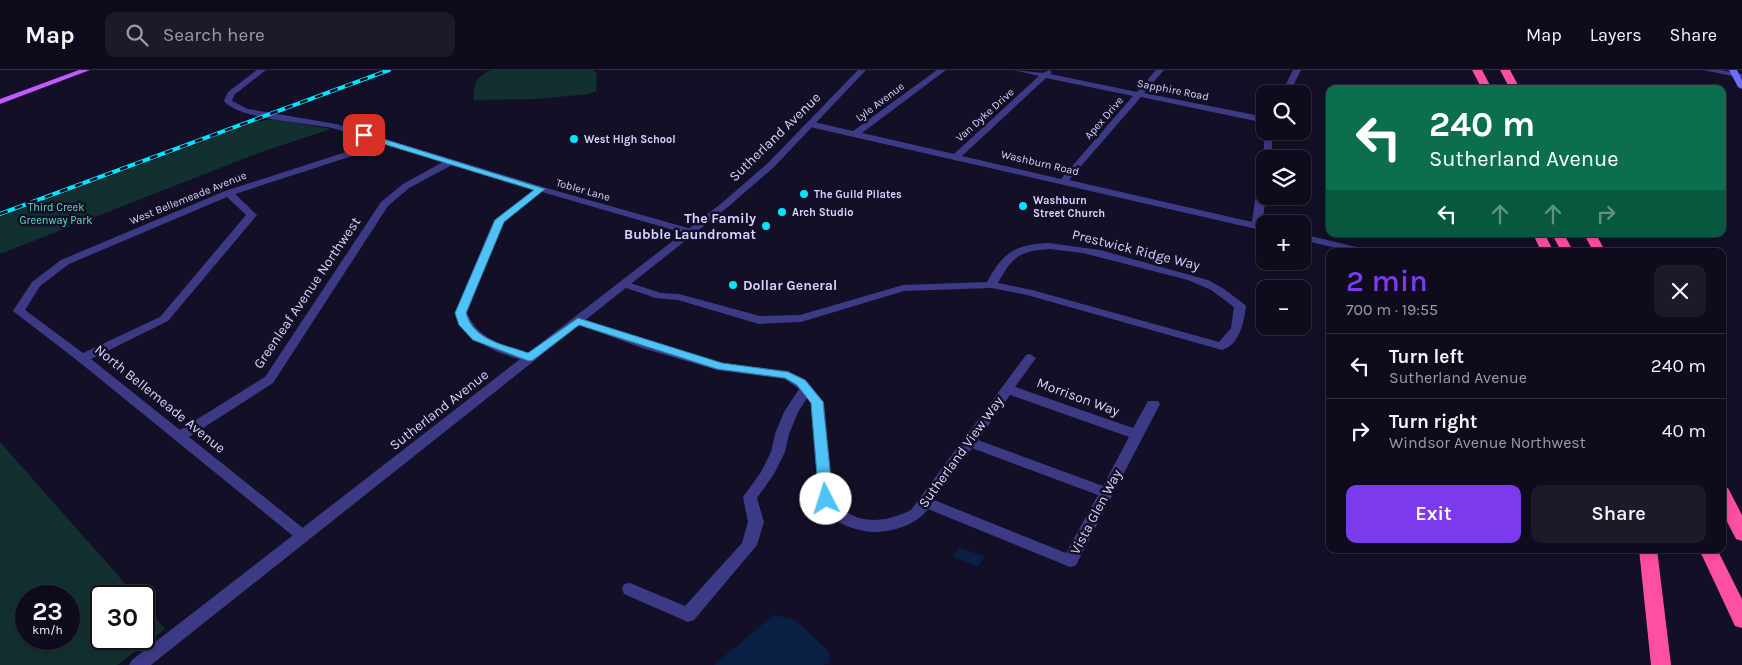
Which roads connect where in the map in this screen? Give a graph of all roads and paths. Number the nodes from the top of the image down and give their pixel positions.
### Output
1 (86, 70) edge
2 (262, 70) edge
3 (862, 70) edge
4 (942, 70) edge
5 (1018, 70) edge
6 (1160, 70) edge
7 (1297, 70) edge
8 (1477, 70) edge
9 (1505, 70) edge
10 (1707, 70) edge
11 (1047, 73) edge
12 (1737, 74) edge
13 (1289, 85) edge
14 (1483, 85) edge
15 (1513, 85) edge
16 (1742, 86) edge
17 (1139, 95) junction
18 (0, 102) edge
19 (1256, 118) edge
20 (810, 124) junction
21 (856, 134) junction
22 (386, 142) junction
23 (956, 156) junction
24 (452, 162) junction
25 (1064, 181) junction
26 (540, 189) junction
27 (228, 193) junction
28 (1256, 226) edge
29 (691, 232) junction
30 (1311, 239) edge
31 (1349, 248) edge
32 (627, 282) junction
33 (36, 284) joint
34 (991, 286) junction
35 (578, 321) junction
36 (82, 358) junction
37 (529, 358) junction
38 (1030, 358) dead end
39 (806, 389) junction
40 (1007, 389) junction
41 (1153, 404) dead end
42 (1138, 435) junction
43 (180, 436) junction
44 (970, 442) junction
45 (1107, 493) junction
46 (1726, 494) edge
47 (1726, 500) edge
48 (925, 502) junction
49 (1742, 520) edge
50 (1742, 534) edge
51 (303, 536) junction
52 (1648, 553) edge
53 (1710, 553) edge
54 (630, 589) dead end
55 (1742, 620) edge
56 (138, 665) edge
57 (1661, 665) edge

1 - 18 main road
2 - 22 street, Tobler Lane
3 - 20 street, Sutherland Avenue
4 - 21 street, Lyle Avenue
5 - 11 street, Sapphire Road
6 - 17 street, Apex Drive
7 - 13 street
8 - 14 highway
9 - 15 highway
10 - 12 street
11 - 17 street, Sapphire Road
11 - 23 street, Van Dyke Drive
12 - 16 main road
17 - 19 street, Sapphire Road
17 - 25 street, Apex Drive
20 - 21 street, Washburn Road
20 - 29 street, Sutherland Avenue
21 - 23 street, Washburn Road
22 - 24 street, Tobler Lane
22 - 27 street, West Bellemeade Avenue
23 - 25 street, Washburn Road
24 - 26 street, Tobler Lane
24 - 43 street, Greenleaf Avenue Northwest
25 - 28 street, Washburn Road
26 - 29 street, Tobler Lane
26 - 37 street
27 - 33 street, West Bellemeade Avenue
27 - 36 street
29 - 32 street, Sutherland Avenue
30 - 31 street
32 - 34 street, Prestwick Ridge Way
32 - 35 street, Sutherland Avenue
33 - 36 street, North Bellemeade Avenue
34 - 34 street, Prestwick Ridge Way
35 - 37 street, Sutherland Avenue
35 - 39 street, Sutherland View Way
36 - 43 street, North Bellemeade Avenue
37 - 51 street, Sutherland Avenue
38 - 40 street, Sutherland View Way
39 - 48 street, Sutherland View Way
39 - 54 street
40 - 42 street, Morrison Way
40 - 44 street, Sutherland View Way
41 - 42 street, Vista Glen Way
42 - 45 street, Vista Glen Way
43 - 51 street, North Bellemeade Avenue
44 - 45 street
44 - 48 street, Sutherland View Way
45 - 48 street, Vista Glen Way
46 - 49 highway
47 - 50 highway
51 - 56 street, Sutherland Avenue
52 - 57 highway
53 - 55 highway

